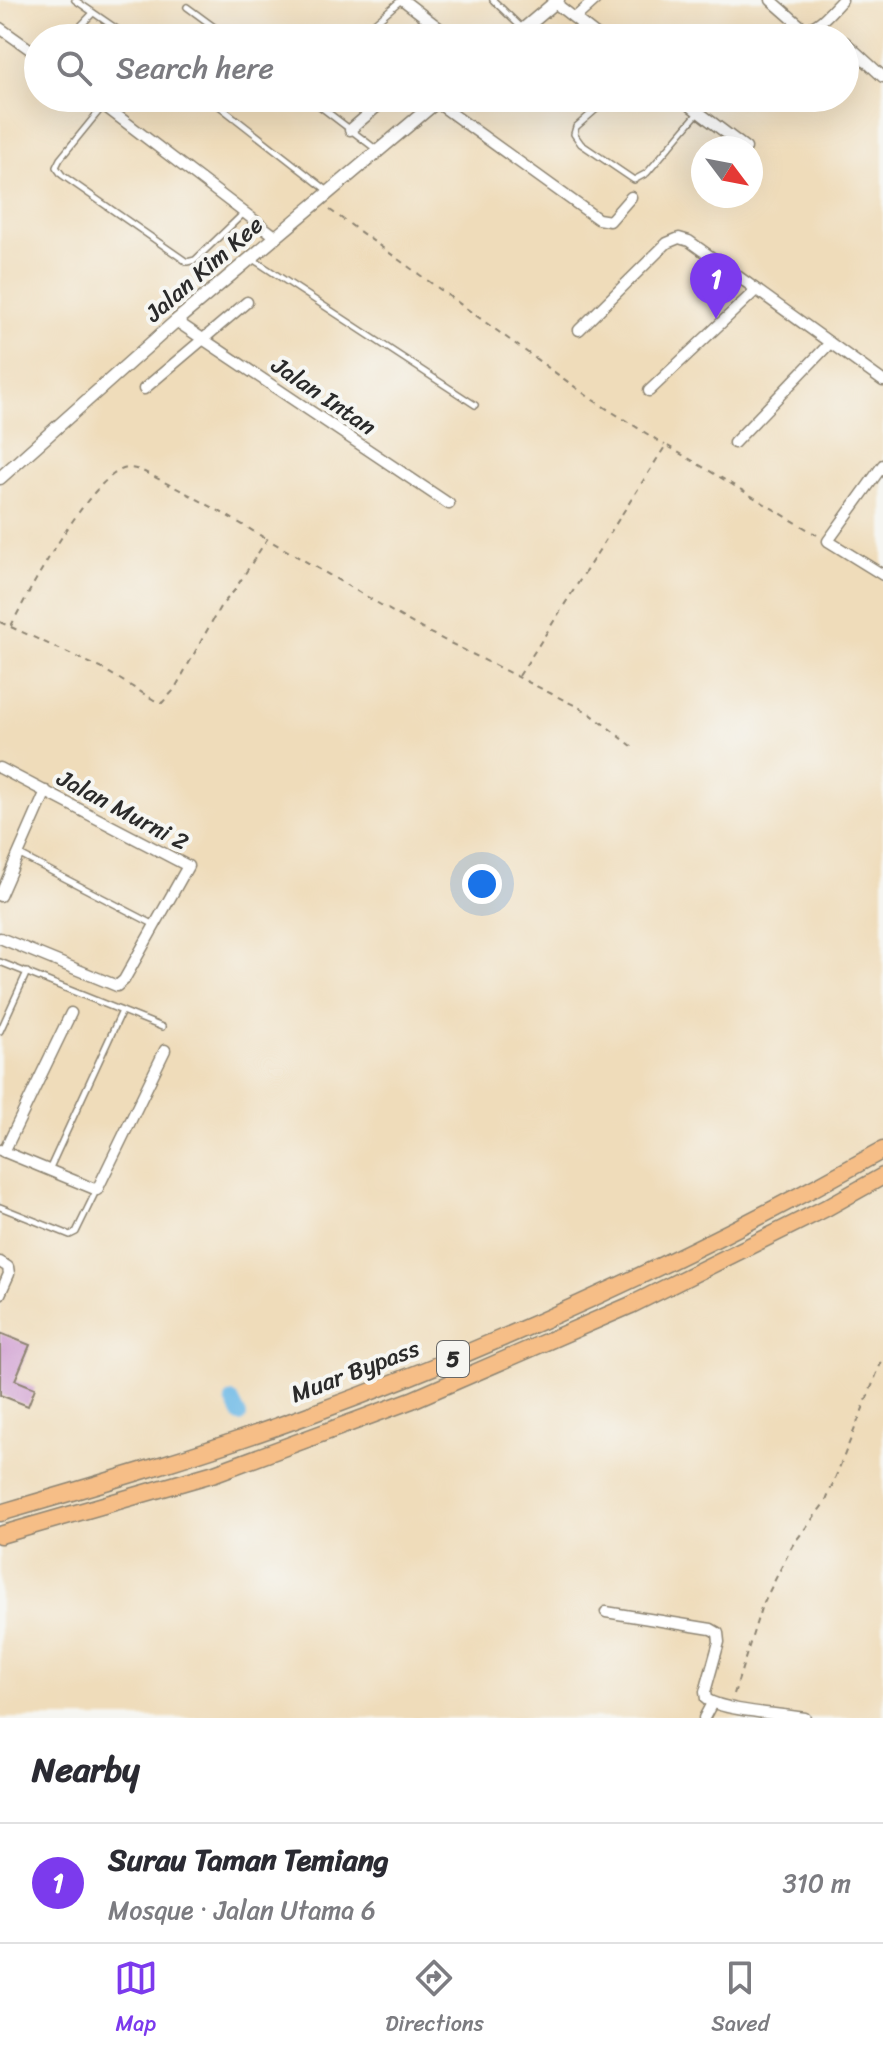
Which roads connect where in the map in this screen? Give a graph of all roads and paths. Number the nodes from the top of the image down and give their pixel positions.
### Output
1 (75, 0) edge
2 (402, 0) edge
3 (493, 0) edge
4 (595, 0) edge
5 (771, 0) edge
6 (842, 0) edge
7 (556, 1) edge
8 (187, 7) dead end
9 (93, 13) junction
10 (579, 22) junction
11 (82, 24) edge
12 (109, 24) edge
13 (210, 24) edge
14 (374, 24) edge
15 (434, 24) edge
16 (511, 24) edge
17 (530, 24) edge
18 (582, 24) edge
19 (798, 24) edge
20 (818, 24) edge
21 (0, 29) edge
22 (24, 45) edge
23 (859, 55) edge
24 (883, 77) edge
25 (92, 112) edge
26 (113, 112) edge
27 (227, 112) edge
28 (327, 112) edge
29 (371, 112) edge
30 (424, 112) edge
31 (455, 112) edge
32 (593, 112) edge
33 (699, 112) joint
34 (350, 130) junction
35 (730, 136) edge
36 (377, 151) junction
37 (328, 191) junction
38 (631, 197) dead end
39 (317, 200) junction
40 (244, 213) junction
41 (275, 236) junction
42 (251, 257) junction
43 (756, 290) junction
44 (247, 302) dead end
45 (176, 321) junction
46 (579, 330) dead end
47 (205, 340) junction
48 (830, 343) junction
49 (883, 381) edge
50 (144, 389) dead end
51 (649, 391) dead end
52 (475, 405) dead end
53 (734, 443) dead end
54 (666, 445) junction
55 (883, 465) edge
56 (0, 478) edge
57 (449, 504) dead end
58 (267, 539) junction
59 (828, 541) junction
60 (883, 575) edge
61 (0, 622) edge
62 (11, 626) junction
63 (519, 677) junction
64 (637, 750) dead end
65 (0, 768) edge
66 (46, 791) junction
67 (18, 854) junction
68 (0, 896) edge
69 (156, 926) junction
70 (0, 938) edge
71 (0, 962) edge
72 (27, 972) junction
73 (122, 1011) junction
74 (71, 1013) dead end
75 (162, 1027) dead end
76 (0, 1031) edge
77 (165, 1050) dead end
78 (883, 1150) edge
79 (2, 1151) edge
80 (49, 1171) junction
81 (883, 1176) edge
82 (97, 1190) junction
83 (0, 1207) edge
84 (0, 1262) edge
85 (0, 1294) edge
86 (883, 1358) edge
87 (0, 1513) edge
88 (0, 1535) edge
89 (606, 1612) dead end
90 (712, 1703) junction
91 (731, 1707) junction
92 (704, 1718) edge
93 (805, 1718) edge

1 - 9 lane
2 - 14 lane
2 - 15 street
3 - 16 lane
4 - 10 street
5 - 19 street
6 - 20 street
7 - 10 street
7 - 17 street
8 - 13 lane
9 - 11 lane
9 - 12 lane
10 - 18 street
21 - 22 street
23 - 24 street
25 - 40 lane
26 - 40 street
27 - 37 lane
28 - 34 lane
29 - 34 street
30 - 36 street, Jalan Kim Kee
31 - 38 street
32 - 33 lane
33 - 35 street
34 - 36 lane
36 - 37 street, Jalan Kim Kee
37 - 39 street, Jalan Kim Kee
39 - 41 street, Jalan Kim Kee
39 - 54 path
40 - 41 street
41 - 42 street, Jalan Kim Kee
42 - 45 street, Jalan Kim Kee
42 - 52 lane
43 - 46 street
43 - 48 street
43 - 51 street
44 - 47 street
45 - 47 street, Jalan Intan
45 - 56 street, Jalan Kim Kee
47 - 50 street
47 - 57 street, Jalan Intan
48 - 49 street
48 - 53 street
54 - 59 path
54 - 63 path
55 - 59 street
58 - 62 path
58 - 62 path
58 - 63 path
59 - 60 street
61 - 62 path
63 - 64 path
65 - 66 street, Jalan Murni 2
66 - 67 street
66 - 69 street, Jalan Murni 2
67 - 68 street
67 - 69 lane
69 - 70 street, Jalan Murni 2
71 - 72 lane
72 - 73 lane
72 - 76 lane
73 - 75 lane
73 - 80 lane
74 - 79 street
77 - 82 street
78 - 87 highway, Muar Bypass / 5
79 - 80 street
80 - 82 street
81 - 88 highway, Muar Bypass / 5
82 - 83 lane
84 - 85 street
86 - 91 path
89 - 90 street
90 - 91 street
90 - 92 street
91 - 93 street

